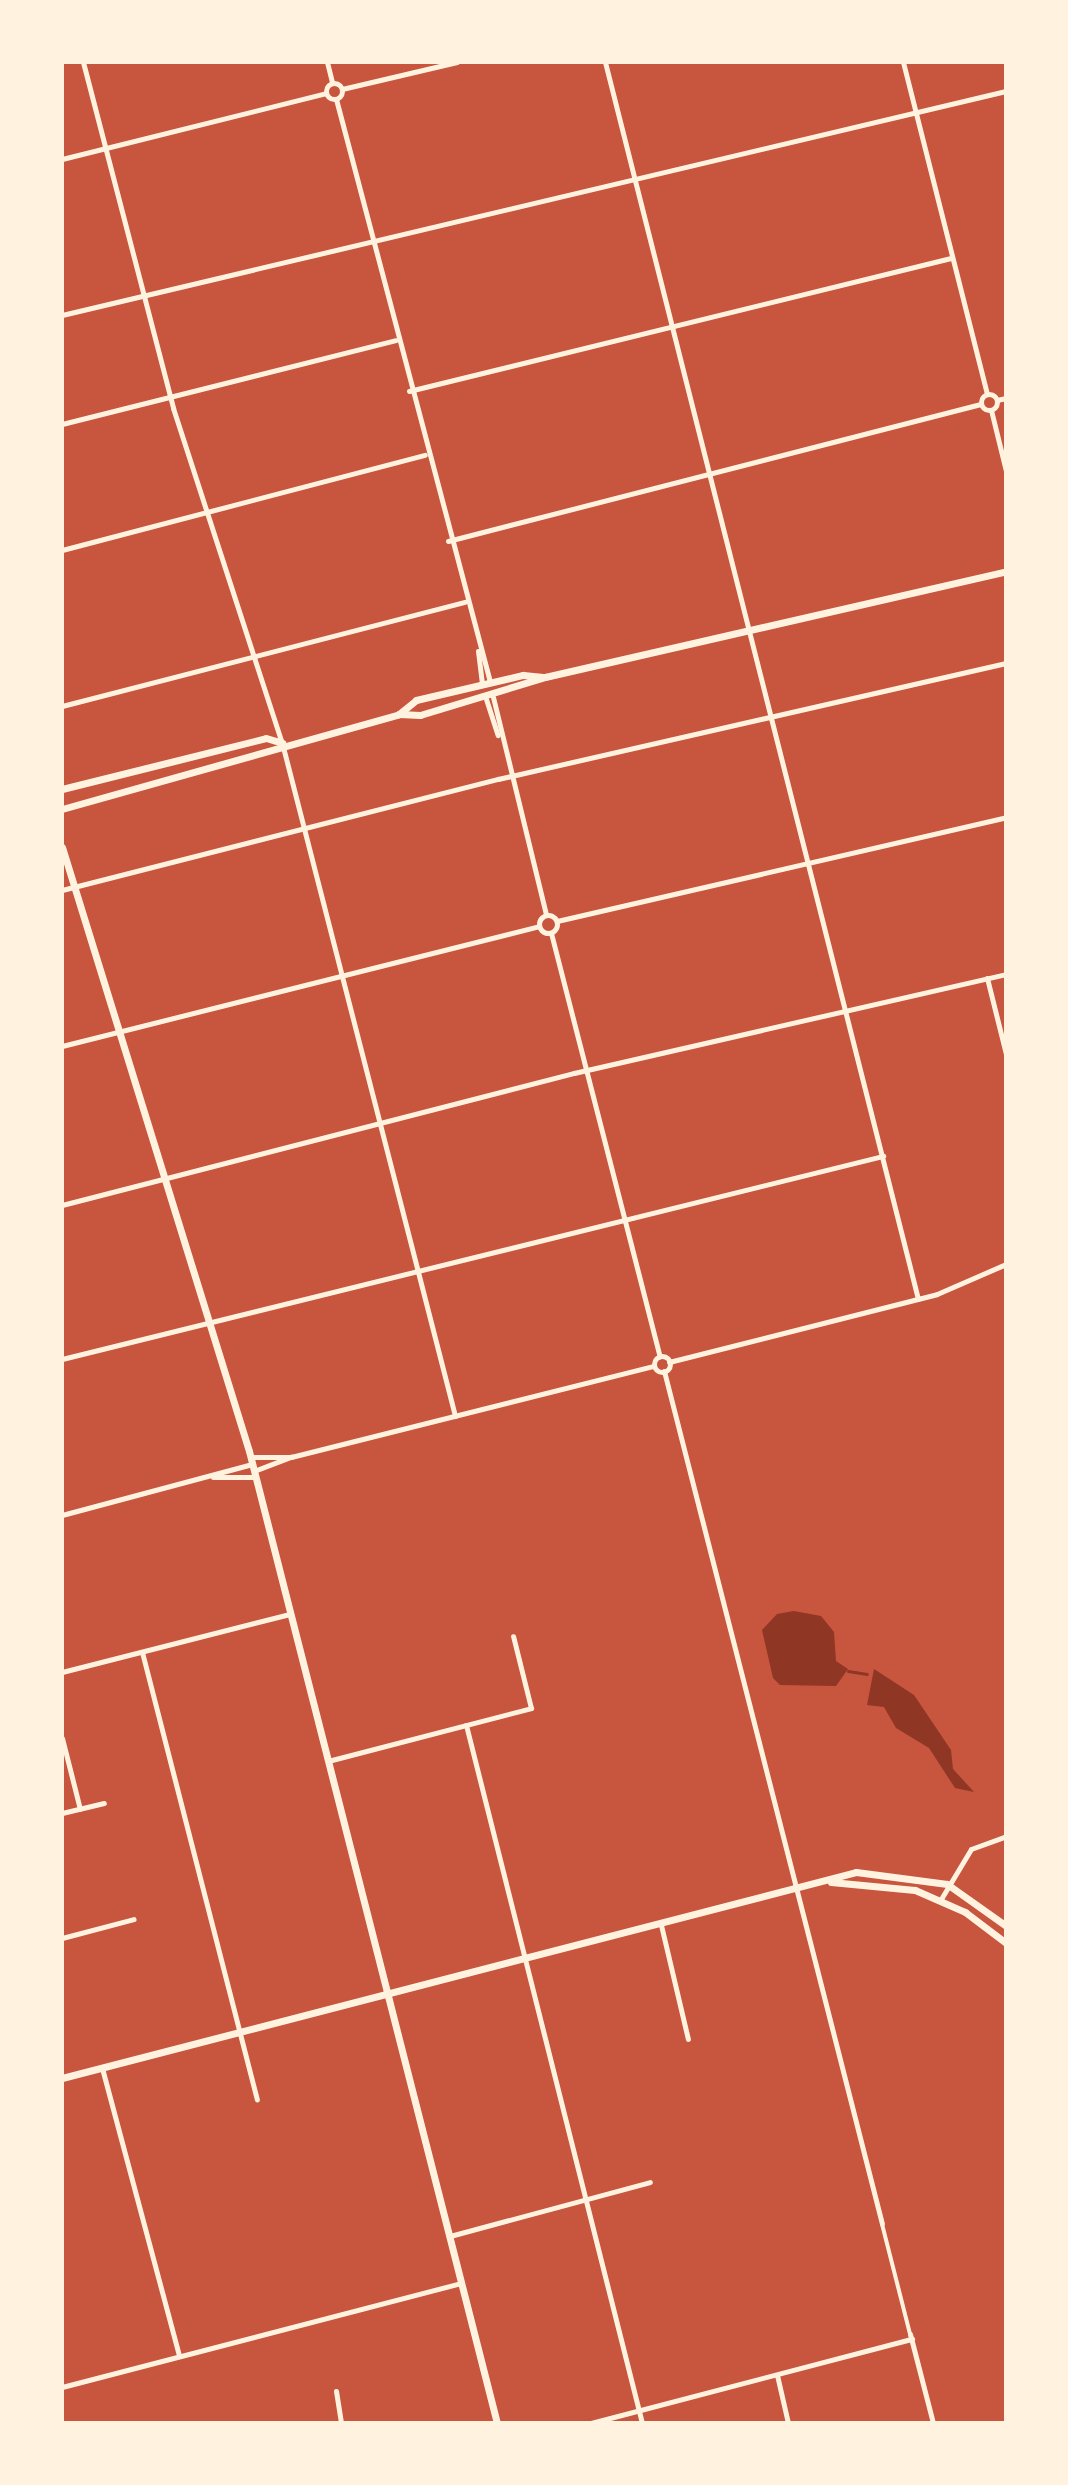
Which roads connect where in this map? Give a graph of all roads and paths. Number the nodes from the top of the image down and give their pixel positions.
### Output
1 (83, 62) edge
2 (327, 62) edge
3 (457, 62) edge
4 (605, 62) edge
5 (903, 62) edge
6 (332, 82) junction
7 (342, 89) junction
8 (1006, 91) edge
9 (326, 93) junction
10 (336, 99) junction
11 (915, 112) junction
12 (107, 147) junction
13 (62, 159) edge
14 (633, 177) junction
15 (371, 240) junction
16 (951, 258) junction
17 (145, 295) junction
18 (62, 315) edge
19 (671, 323) junction
20 (396, 340) junction
21 (409, 391) junction
22 (987, 394) junction
23 (171, 397) junction
24 (1006, 398) edge
25 (997, 400) junction
26 (981, 404) junction
27 (991, 410) junction
28 (62, 424) edge
29 (425, 455) junction
30 (1006, 471) edge
31 (710, 473) junction
32 (209, 512) junction
33 (448, 541) junction
34 (62, 550) edge
35 (1006, 571) edge
36 (465, 602) junction
37 (750, 629) junction
38 (254, 656) junction
39 (1006, 663) edge
40 (545, 677) junction
41 (486, 683) junction
42 (490, 698) junction
43 (62, 706) edge
44 (399, 714) junction
45 (773, 716) junction
46 (282, 743) junction
47 (510, 776) junction
48 (62, 789) edge
49 (62, 809) edge
50 (1006, 817) edge
51 (304, 829) junction
52 (62, 847) edge
53 (810, 862) junction
54 (74, 887) junction
55 (62, 890) edge
56 (546, 914) junction
57 (557, 921) junction
58 (539, 926) junction
59 (551, 933) junction
60 (1006, 974) edge
61 (341, 977) junction
62 (987, 978) junction
63 (849, 1010) junction
64 (119, 1031) junction
65 (62, 1046) edge
66 (1006, 1054) edge
67 (586, 1070) junction
68 (379, 1123) junction
69 (883, 1156) junction
70 (165, 1178) junction
71 (62, 1205) edge
72 (624, 1218) junction
73 (1006, 1264) edge
74 (417, 1270) junction
75 (918, 1299) junction
76 (210, 1322) junction
77 (660, 1356) junction
78 (62, 1359) edge
79 (669, 1362) junction
80 (654, 1366) junction
81 (664, 1371) junction
82 (455, 1416) junction
83 (291, 1457) junction
84 (253, 1467) junction
85 (213, 1477) junction
86 (62, 1515) edge
87 (290, 1614) junction
88 (513, 1636) dead end
89 (142, 1652) junction
90 (62, 1672) edge
91 (466, 1725) junction
92 (62, 1738) edge
93 (328, 1761) junction
94 (104, 1803) dead end
95 (80, 1809) junction
96 (62, 1813) edge
97 (1006, 1836) edge
98 (831, 1882) junction
99 (947, 1884) junction
100 (797, 1891) junction
101 (941, 1899) junction
102 (134, 1919) dead end
103 (661, 1925) junction
104 (1006, 1926) edge
105 (62, 1938) edge
106 (1006, 1943) edge
107 (522, 1960) junction
108 (386, 1996) junction
109 (241, 2032) junction
110 (688, 2039) dead end
111 (102, 2068) junction
112 (62, 2078) edge
113 (257, 2099) dead end
114 (650, 2182) dead end
115 (587, 2201) junction
116 (882, 2224) joint
117 (449, 2236) junction
118 (461, 2283) junction
119 (911, 2336) junction
120 (179, 2356) junction
121 (777, 2375) junction
122 (62, 2387) edge
123 (336, 2391) dead end
124 (639, 2410) junction
125 (341, 2423) edge
126 (497, 2423) edge
127 (591, 2423) edge
128 (642, 2423) edge
129 (788, 2423) edge
130 (933, 2423) edge

1 - 12 street
2 - 6 street
3 - 7 street
4 - 14 street
5 - 11 street
6 - 7 street
6 - 9 street
7 - 10 street
8 - 11 street
9 - 10 street
9 - 12 street
10 - 15 street
11 - 14 street
11 - 16 street
12 - 13 street
12 - 17 street
14 - 15 street
14 - 19 street
15 - 17 street
15 - 20 street
16 - 19 street
16 - 22 street
17 - 18 street
17 - 23 street
19 - 21 street
19 - 31 street
20 - 21 street
20 - 23 street
21 - 29 street
22 - 25 street
22 - 26 street
23 - 28 street
23 - 32 street
24 - 25 street
25 - 27 street
26 - 27 street
26 - 31 street
27 - 30 street
29 - 32 street
29 - 33 street
31 - 33 street
31 - 37 street
32 - 34 street
32 - 38 street
33 - 36 street
35 - 37 main road
36 - 38 street
36 - 41 street
37 - 40 main road
37 - 45 street
38 - 43 street
38 - 46 street
39 - 45 street
40 - 41 main road
40 - 42 main road
41 - 44 main road
42 - 44 main road
42 - 47 street
44 - 46 main road
45 - 47 street
45 - 53 street
46 - 48 main road
46 - 49 main road
46 - 51 street
47 - 51 street
47 - 56 street
50 - 53 street
51 - 54 street
51 - 61 street
52 - 54 main road
53 - 57 street
53 - 63 street
54 - 55 street
54 - 64 main road
56 - 57 street
56 - 58 street
57 - 59 street
58 - 59 street
58 - 61 street
59 - 67 street
60 - 62 street
61 - 64 street
61 - 68 street
62 - 63 street
62 - 66 street
63 - 67 street
63 - 69 street
64 - 65 street
64 - 70 main road
67 - 68 street
67 - 72 street
68 - 70 street
68 - 74 street
69 - 72 street
69 - 75 street
70 - 71 street
70 - 76 main road
72 - 74 street
72 - 77 street
73 - 75 street
74 - 76 street
74 - 82 street
75 - 79 street
76 - 78 street
76 - 84 main road
77 - 79 street
77 - 80 street
79 - 81 street
80 - 81 street
80 - 82 street
81 - 100 street
82 - 83 street
83 - 84 street
83 - 84 street
84 - 85 street
84 - 85 street
84 - 87 main road
85 - 86 street
87 - 89 street
87 - 93 main road
88 - 91 street
89 - 90 street
89 - 109 street
91 - 93 street
91 - 107 street
92 - 95 street
93 - 108 main road
94 - 95 street
95 - 96 street
97 - 99 street
98 - 99 main road
98 - 100 main road
98 - 101 main road
99 - 101 street
99 - 104 main road
100 - 103 main road
100 - 116 street
101 - 106 main road
102 - 105 street
103 - 107 main road
103 - 110 street
107 - 108 main road
107 - 115 street
108 - 109 main road
108 - 117 main road
109 - 111 main road
109 - 113 street
111 - 112 main road
111 - 120 street
114 - 115 street
115 - 117 street
115 - 124 street
116 - 119 street
117 - 118 main road
118 - 120 street
118 - 126 main road
119 - 121 street
119 - 130 street
120 - 122 street
121 - 124 street
121 - 129 street
123 - 125 street
124 - 127 street
124 - 128 street

